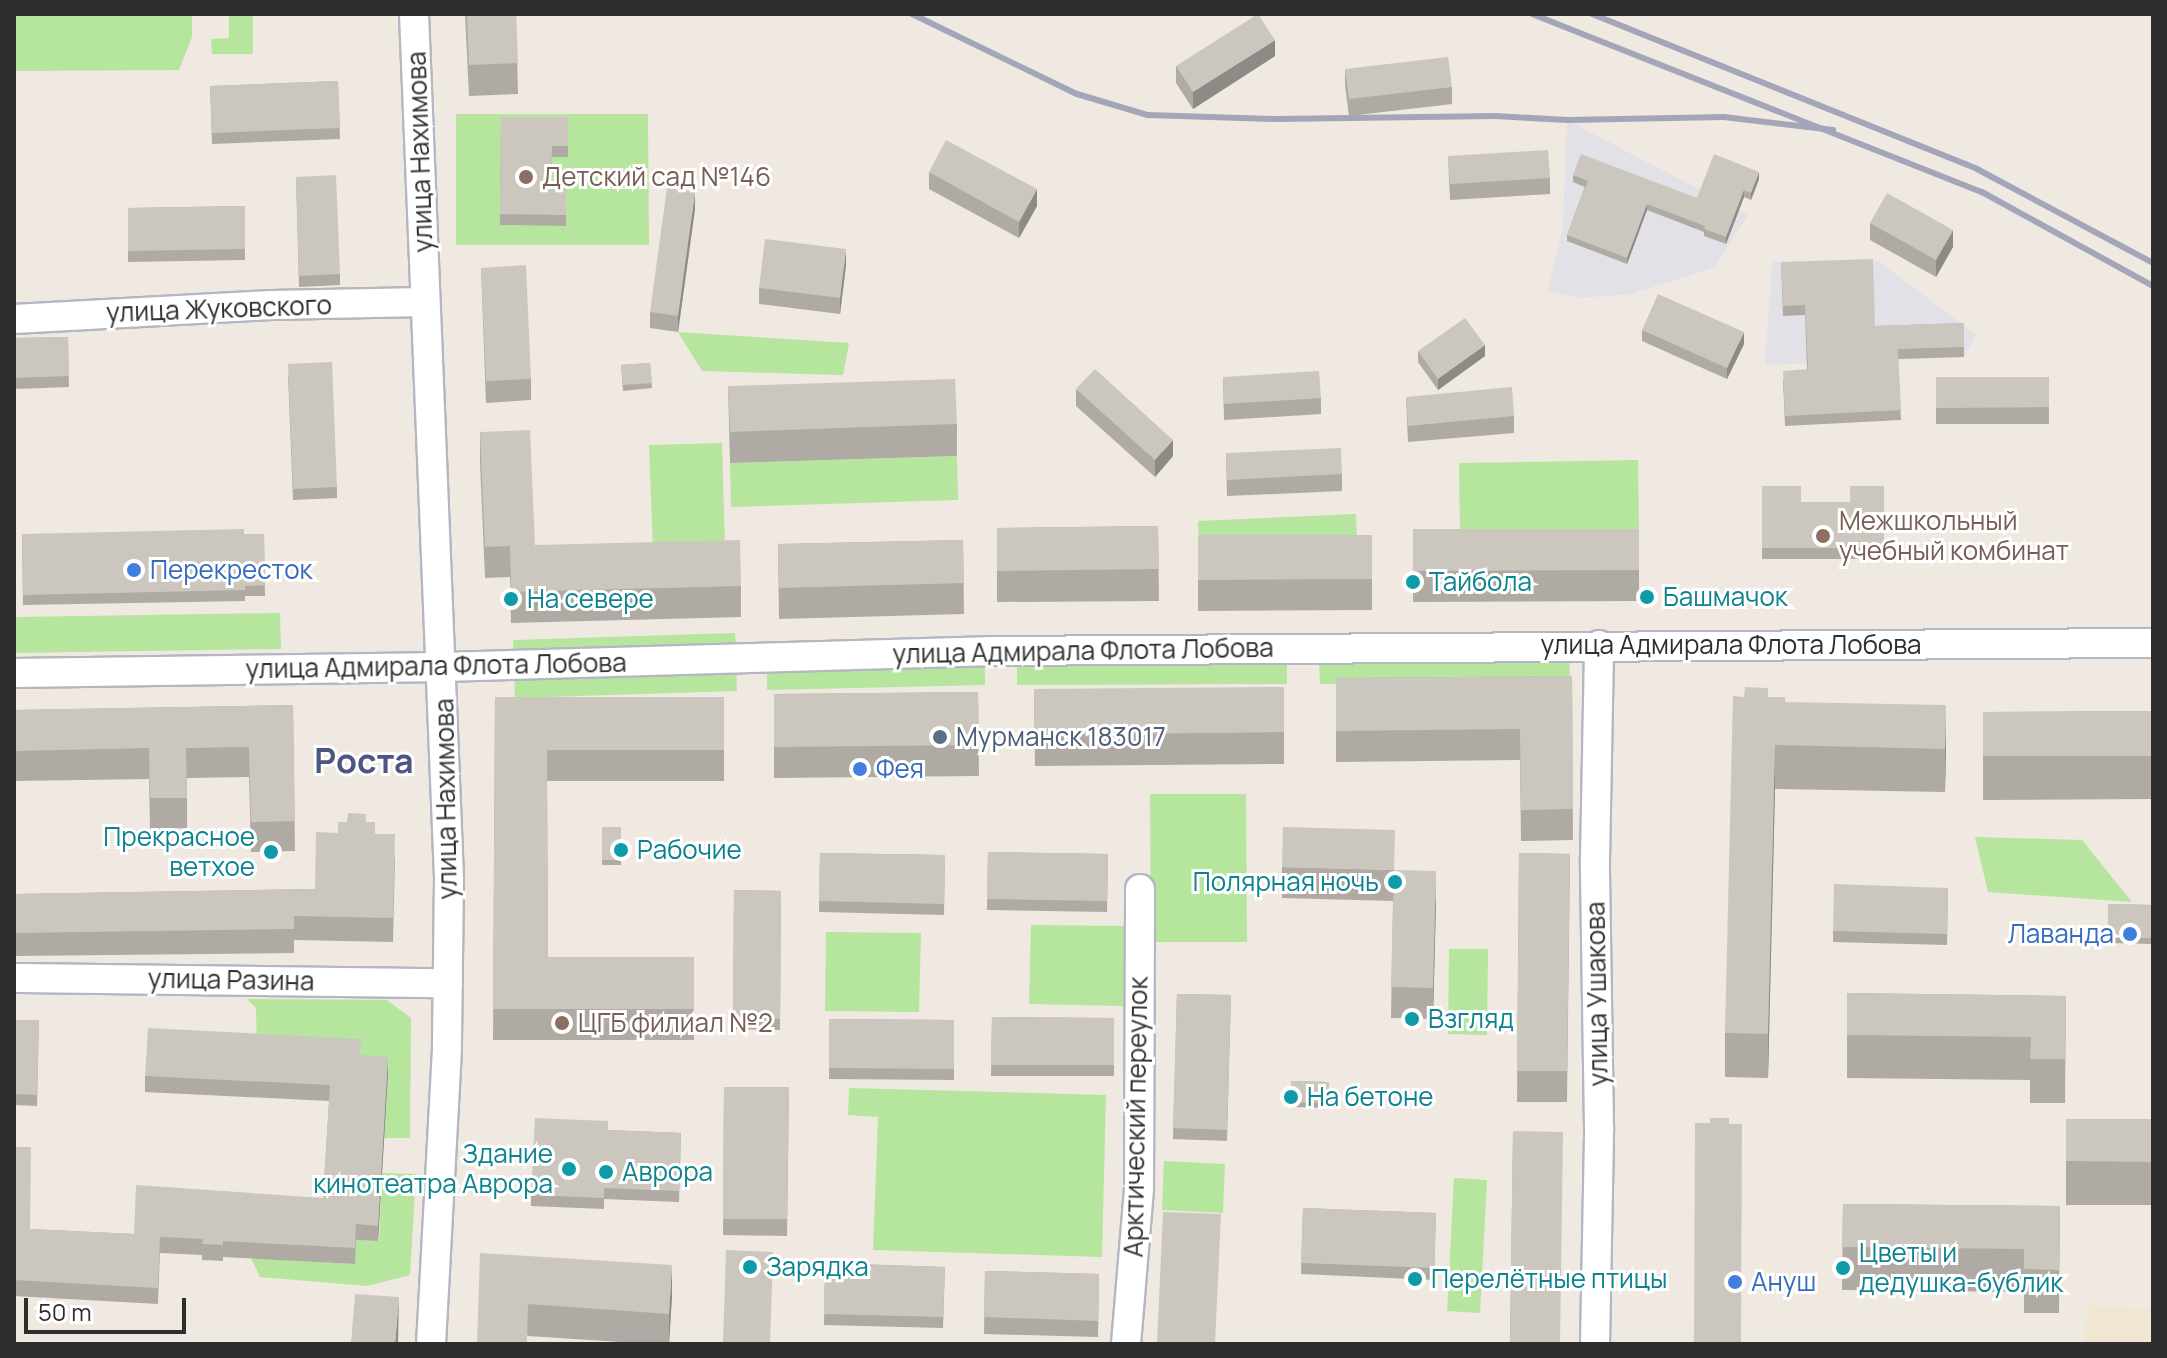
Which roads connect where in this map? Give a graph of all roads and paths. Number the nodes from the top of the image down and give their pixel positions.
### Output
1 (414, 14) edge
2 (424, 302) junction
3 (14, 319) edge
4 (2153, 643) edge
5 (1599, 645) junction
6 (443, 667) junction
7 (14, 673) edge
8 (1140, 889) dead end
9 (14, 978) edge
10 (448, 983) junction
11 (431, 1344) edge
12 (1126, 1344) edge
13 (1595, 1344) edge

1 - 2 street, улица Нахимова
2 - 3 street, улица Жуковского
2 - 6 street, улица Нахимова
4 - 5 street, улица Адмирала Флота Лобова
5 - 6 street, улица Адмирала Флота Лобова
5 - 13 street, улица Ушакова
6 - 7 street, улица Адмирала Флота Лобова
6 - 10 street, улица Нахимова
8 - 12 street, Арктический переулок
9 - 10 street, улица Разина
10 - 11 street, улица Нахимова

